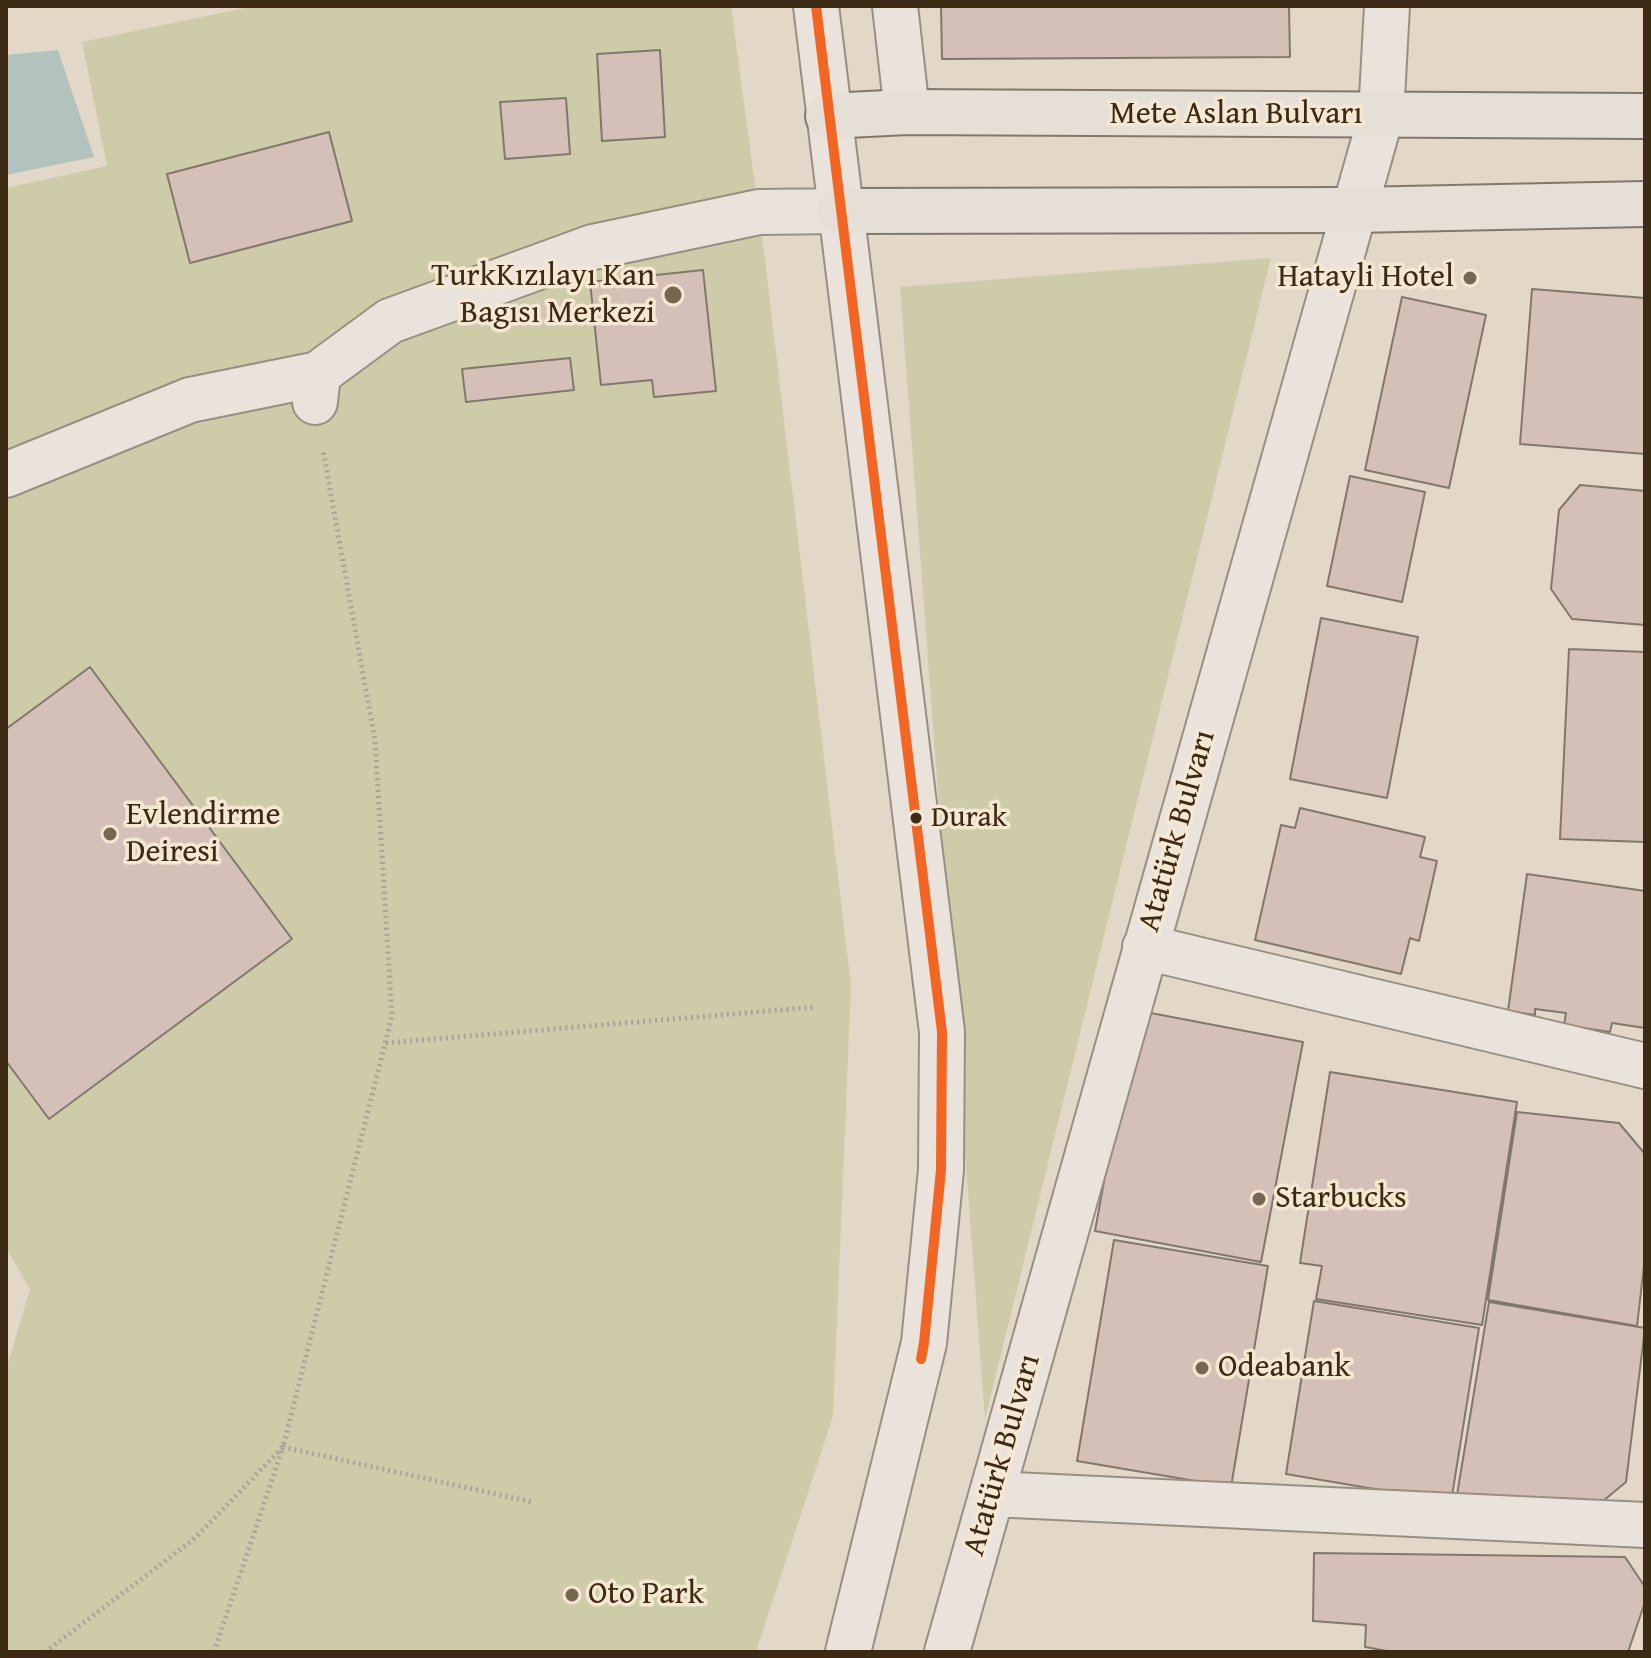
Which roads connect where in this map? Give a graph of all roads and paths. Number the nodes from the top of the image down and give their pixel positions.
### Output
1 (816, 6) edge
2 (895, 6) edge
3 (1387, 6) edge
4 (907, 112) junction
5 (828, 116) junction
6 (1381, 116) junction
7 (1645, 116) edge
8 (1645, 204) edge
9 (1354, 210) junction
10 (839, 211) junction
11 (316, 389) junction
12 (6, 475) edge
13 (1145, 947) junction
14 (816, 1007) dead end
15 (386, 1043) junction
16 (1645, 1066) edge
17 (283, 1447) junction
18 (992, 1494) junction
19 (532, 1502) dead end
20 (1645, 1525) edge
21 (45, 1652) edge
22 (214, 1652) edge
23 (848, 1652) edge
24 (947, 1652) edge

1 - 5 street
2 - 4 street
3 - 6 street, Atatürk Bulvarı
4 - 5 main road, Mete Aslan Bulvarı
4 - 6 main road, Mete Aslan Bulvarı
5 - 10 street
6 - 7 main road, Mete Aslan Bulvarı
6 - 9 street, Atatürk Bulvarı
8 - 9 main road
9 - 10 main road
9 - 13 street, Atatürk Bulvarı
10 - 11 street
10 - 23 street
11 - 12 street
11 - 15 path
13 - 16 street
13 - 18 street, Atatürk Bulvarı
14 - 15 path
15 - 17 path
17 - 19 path
17 - 21 path
17 - 22 path
18 - 20 street
18 - 24 street, Atatürk Bulvarı

